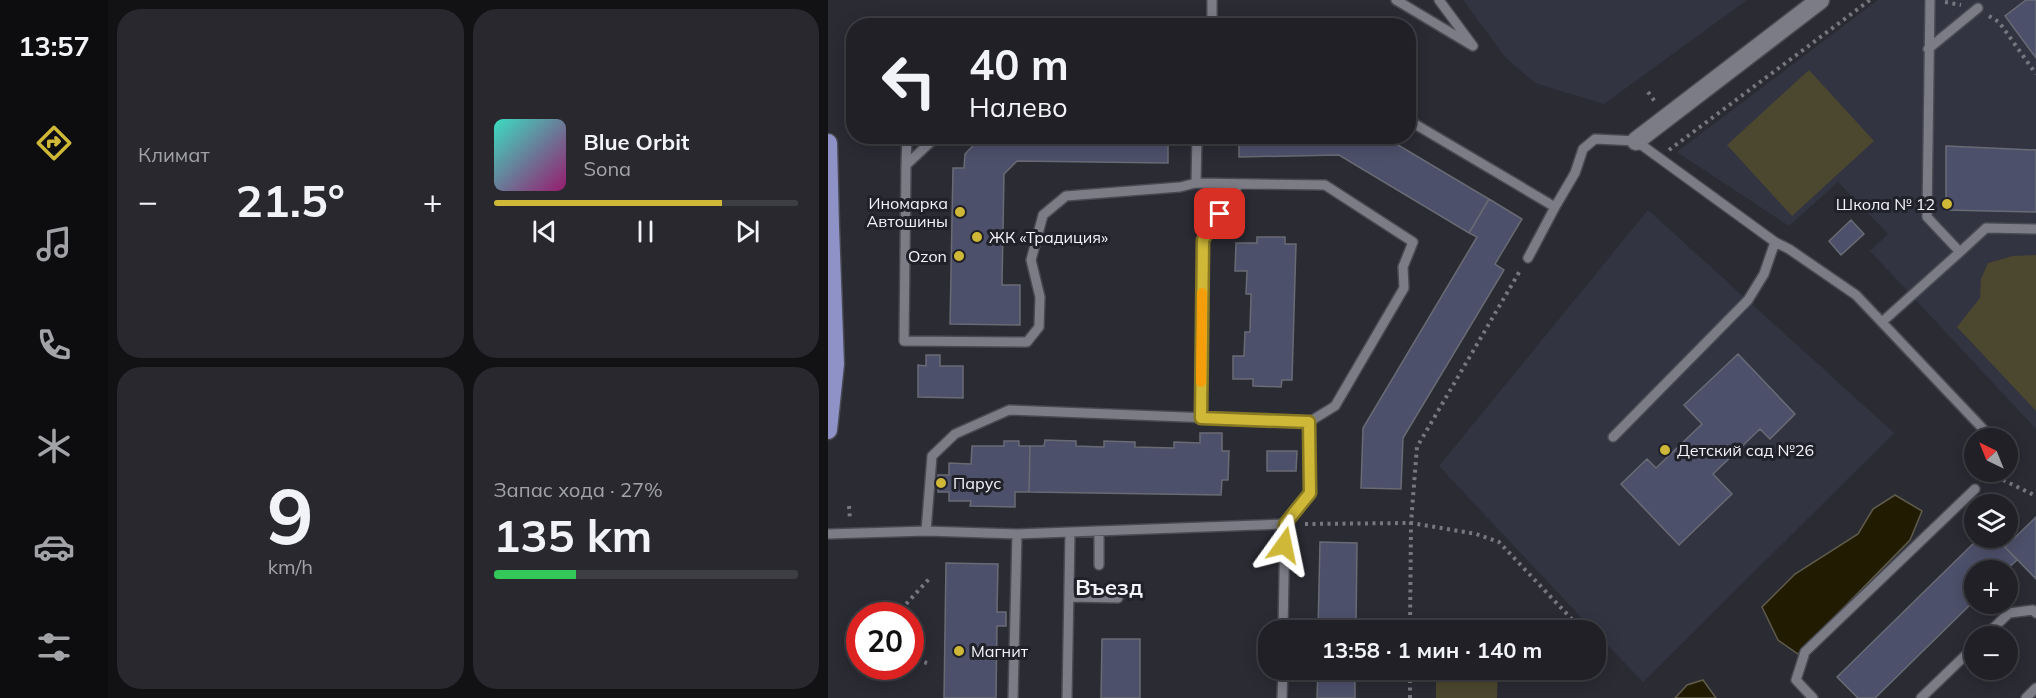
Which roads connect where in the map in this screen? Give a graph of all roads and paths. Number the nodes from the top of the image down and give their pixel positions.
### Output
1 (1212, 0) edge
2 (1396, 0) edge
3 (1439, 0) edge
4 (1820, 0) edge
5 (1870, 0) edge
6 (1930, 0) edge
7 (1941, 0) edge
8 (1978, 8) junction
9 (1212, 18) edge
10 (1928, 49) junction
11 (2036, 74) edge
12 (1648, 92) dead end
13 (1658, 106) dead end
14 (1416, 125) edge
15 (1636, 141) junction
16 (828, 143) edge
17 (907, 144) edge
18 (928, 144) edge
19 (1197, 144) edge
20 (1668, 150) dead end
21 (906, 165) junction
22 (1196, 183) junction
23 (1239, 184) junction
24 (1555, 207) junction
25 (829, 225) edge
26 (2036, 229) edge
27 (1775, 242) junction
28 (1960, 252) junction
29 (1528, 258) joint
30 (1882, 322) junction
31 (1201, 418) junction
32 (1309, 422) junction
33 (1982, 428) edge
34 (828, 430) edge
35 (1613, 437) dead end
36 (2007, 482) edge
37 (1975, 489) dead end
38 (2036, 496) edge
39 (1411, 523) junction
40 (1285, 524) junction
41 (926, 531) junction
42 (1099, 531) junction
43 (1070, 532) junction
44 (828, 534) edge
45 (1017, 534) junction
46 (1099, 565) dead end
47 (929, 579) dead end
48 (1069, 597) junction
49 (1118, 598) dead end
50 (908, 602) edge
51 (2036, 613) edge
52 (1283, 620) edge
53 (1410, 620) edge
54 (1573, 620) edge
55 (1996, 626) edge
56 (1964, 657) edge
57 (924, 662) edge
58 (927, 663) dead end
59 (1282, 680) edge
60 (1410, 680) edge
61 (2036, 688) edge
62 (1014, 698) edge
63 (1067, 698) edge
64 (1282, 698) edge
65 (1410, 698) edge
66 (1813, 698) edge
67 (1921, 698) edge
68 (2026, 698) edge

1 - 9 lane
2 - 3 lane
4 - 15 street
5 - 20 path
6 - 10 lane
7 - 8 path
8 - 10 lane
8 - 11 path
10 - 28 lane
12 - 13 path
14 - 24 lane
15 - 24 lane
15 - 27 lane
16 - 25 main road
17 - 21 lane
18 - 21 lane
19 - 22 lane
21 - 22 lane
22 - 23 lane
23 - 31 lane
23 - 32 lane
24 - 29 lane
25 - 34 main road
26 - 28 lane
27 - 30 lane
27 - 35 lane
28 - 30 lane
29 - 39 path
30 - 33 lane
31 - 32 lane
31 - 41 lane
32 - 40 lane
36 - 38 path
37 - 66 lane
39 - 40 path
39 - 53 path
39 - 54 path
40 - 42 lane
40 - 52 lane
41 - 44 lane
41 - 45 lane
42 - 43 lane
42 - 46 lane
43 - 45 lane
43 - 48 lane
45 - 62 lane
47 - 50 path
48 - 49 lane
48 - 63 lane
51 - 55 lane
56 - 67 lane
57 - 58 path
59 - 64 lane
60 - 65 path
61 - 68 lane

